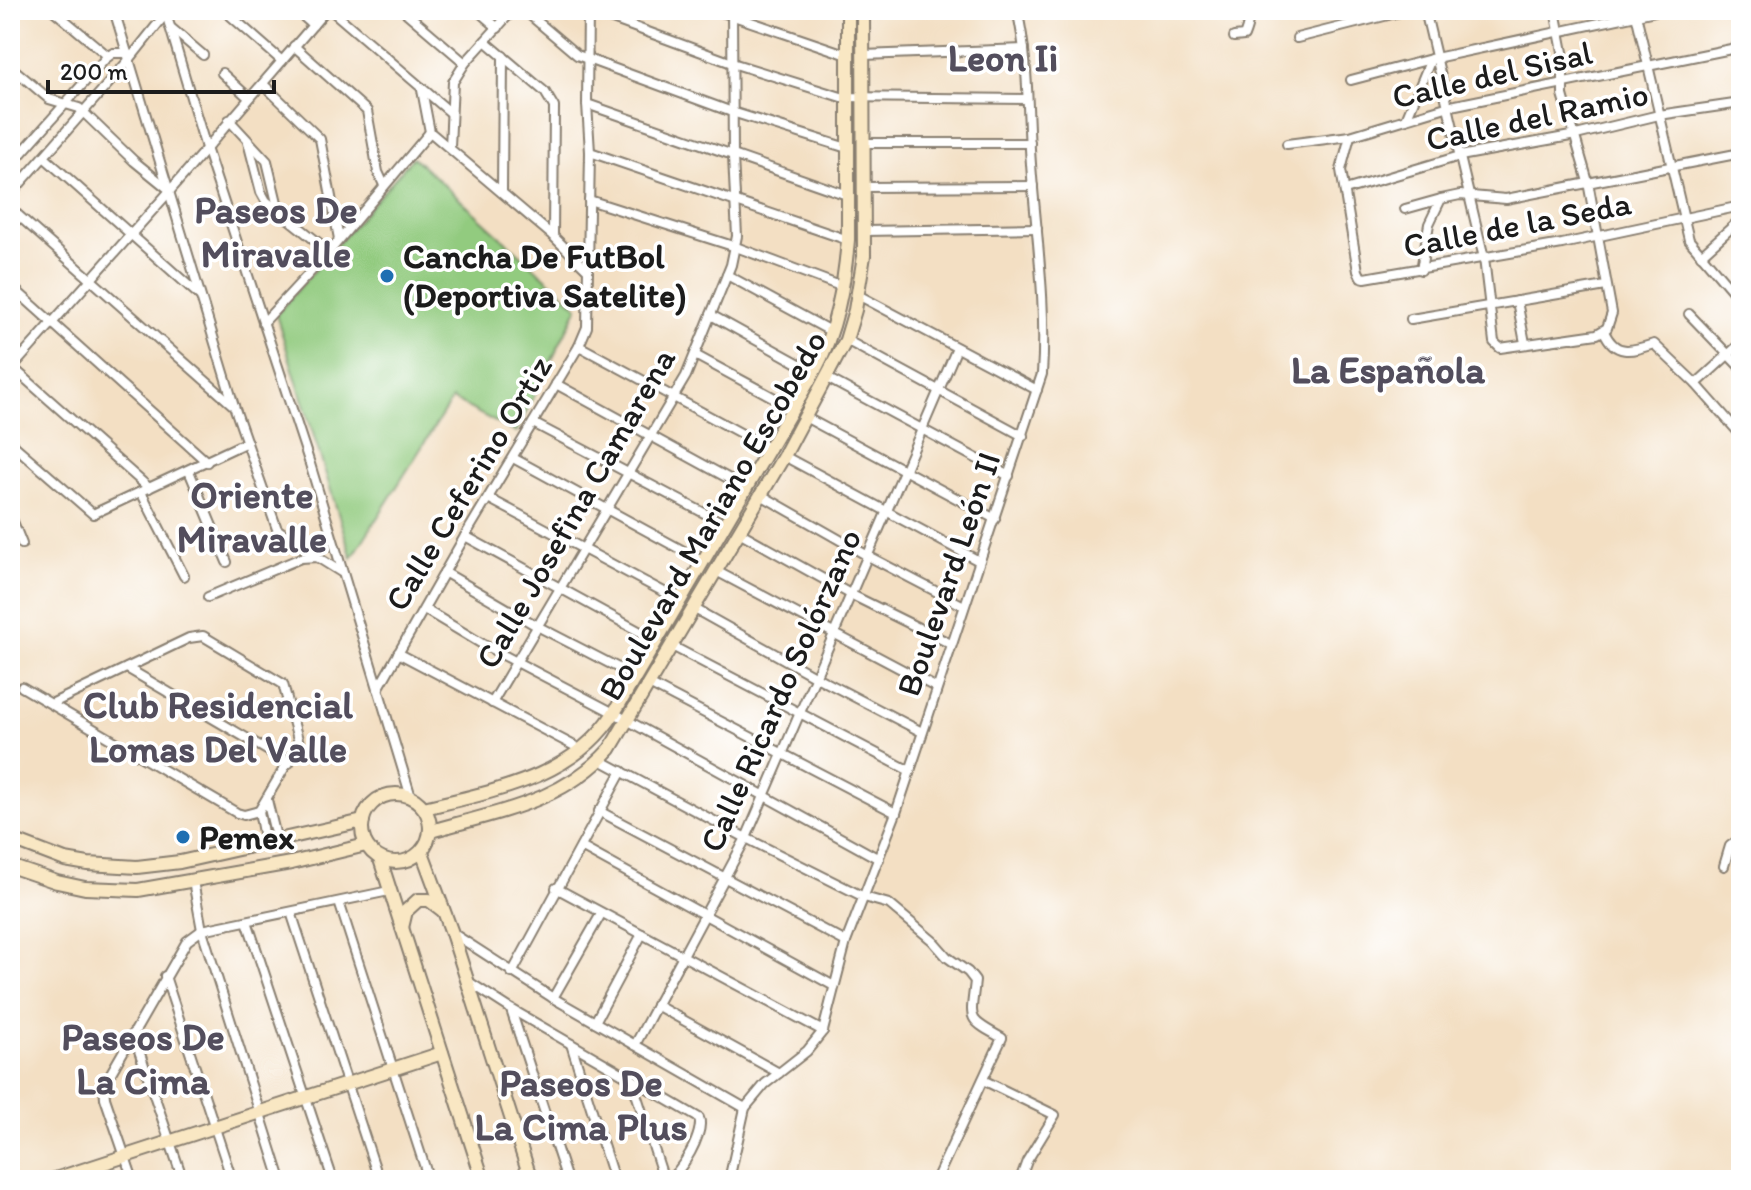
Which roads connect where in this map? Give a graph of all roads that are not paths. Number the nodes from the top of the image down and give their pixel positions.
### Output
1 (53, 10) edge
2 (131, 10) edge
3 (224, 10) edge
4 (296, 10) edge
5 (329, 10) edge
6 (403, 10) edge
7 (477, 10) edge
8 (513, 10) edge
9 (524, 10) edge
10 (588, 10) edge
11 (716, 10) edge
12 (848, 10) edge
13 (863, 10) edge
14 (880, 10) edge
15 (1017, 10) edge
16 (1244, 10) edge
17 (1408, 10) edge
18 (1425, 10) edge
19 (1555, 10) edge
20 (1660, 10) edge
21 (166, 11) edge
22 (115, 12) edge
23 (1636, 12) edge
24 (732, 13) edge
25 (313, 25) junction
26 (169, 26) junction
27 (498, 28) junction
28 (1561, 32) junction
29 (1234, 37) dead end
30 (1297, 38) dead end
31 (485, 41) junction
32 (294, 46) junction
33 (1741, 47) edge
34 (1024, 49) junction
35 (203, 55) dead end
36 (848, 55) junction
37 (863, 55) junction
38 (108, 56) junction
39 (503, 56) junction
40 (128, 57) junction
41 (587, 59) junction
42 (1433, 59) junction
43 (282, 61) junction
44 (465, 63) junction
45 (732, 63) junction
46 (1649, 65) junction
47 (10, 66) edge
48 (222, 73) dead end
49 (1438, 73) junction
50 (1351, 80) dead end
51 (263, 84) junction
52 (1421, 85) junction
53 (1563, 85) junction
54 (422, 90) junction
55 (249, 98) junction
56 (847, 98) junction
57 (863, 98) junction
58 (1026, 99) junction
59 (64, 103) junction
60 (1741, 103) edge
61 (587, 104) junction
62 (1446, 107) junction
63 (84, 111) junction
64 (732, 112) junction
65 (451, 113) junction
66 (1659, 115) junction
67 (1405, 119) junction
68 (229, 120) junction
69 (430, 132) junction
70 (1576, 135) junction
71 (1350, 136) junction
72 (248, 142) junction
73 (864, 143) junction
74 (1030, 143) junction
75 (1287, 144) dead end
76 (450, 147) junction
77 (206, 148) junction
78 (847, 148) junction
79 (590, 152) junction
80 (1741, 153) edge
81 (1460, 156) junction
82 (44, 157) junction
83 (733, 157) junction
84 (11, 163) edge
85 (1673, 166) junction
86 (29, 173) junction
87 (1588, 182) junction
88 (384, 185) junction
89 (1033, 186) junction
90 (864, 187) junction
91 (168, 190) junction
92 (1345, 190) junction
93 (502, 192) junction
94 (10, 195) edge
95 (847, 195) junction
96 (1468, 195) junction
97 (1441, 199) junction
98 (589, 200) junction
99 (736, 200) junction
100 (1741, 206) edge
101 (10, 208) edge
102 (1405, 209) dead end
103 (280, 212) junction
104 (1682, 218) junction
105 (1740, 223) edge
106 (1037, 228) junction
107 (865, 231) junction
108 (129, 235) junction
109 (1597, 235) junction
110 (553, 236) junction
111 (339, 239) junction
112 (848, 240) junction
113 (320, 244) dead end
114 (736, 247) junction
115 (1701, 255) junction
116 (1484, 258) junction
117 (588, 270) junction
118 (1421, 270) junction
119 (727, 275) junction
120 (91, 279) junction
121 (10, 285) edge
122 (1606, 286) junction
123 (843, 287) junction
124 (200, 295) junction
125 (858, 295) junction
126 (1517, 301) junction
127 (1741, 301) edge
128 (1490, 305) junction
129 (1689, 314) dead end
130 (711, 315) junction
131 (1411, 319) dead end
132 (53, 323) junction
133 (263, 323) junction
134 (1604, 331) junction
135 (832, 332) junction
136 (846, 340) junction
137 (1525, 343) junction
138 (1741, 343) edge
139 (579, 346) junction
140 (957, 348) junction
141 (1728, 354) junction
142 (695, 355) junction
143 (11, 368) edge
144 (1741, 368) edge
145 (814, 372) junction
146 (827, 378) junction
147 (556, 384) junction
148 (1696, 384) junction
149 (1037, 390) junction
150 (939, 391) junction
151 (674, 398) junction
152 (234, 406) junction
153 (793, 408) junction
154 (786, 421) junction
155 (802, 422) junction
156 (533, 423) junction
157 (922, 431) junction
158 (1741, 435) edge
159 (651, 436) junction
160 (1023, 436) junction
161 (10, 442) edge
162 (247, 442) junction
163 (770, 449) junction
164 (784, 456) junction
165 (513, 458) junction
166 (207, 462) junction
167 (189, 471) junction
168 (904, 472) junction
169 (628, 474) junction
170 (1009, 476) junction
171 (746, 488) junction
172 (145, 490) junction
173 (761, 495) junction
174 (488, 498) junction
175 (607, 510) junction
176 (887, 513) junction
177 (10, 514) edge
178 (995, 519) junction
179 (725, 524) junction
180 (13, 530) edge
181 (739, 532) junction
182 (465, 536) junction
183 (22, 544) dead end
184 (583, 550) junction
185 (868, 556) junction
186 (317, 557) junction
187 (702, 561) junction
188 (979, 561) junction
189 (227, 562) dead end
190 (716, 571) junction
191 (444, 572) junction
192 (341, 573) junction
193 (184, 576) dead end
194 (561, 589) junction
195 (852, 595) junction
196 (208, 597) dead end
197 (679, 600) junction
198 (964, 606) junction
199 (693, 608) junction
200 (424, 609) junction
201 (537, 626) junction
202 (835, 635) junction
203 (655, 640) junction
204 (951, 644) junction
205 (670, 645) junction
206 (398, 653) junction
207 (515, 662) junction
208 (127, 668) junction
209 (634, 676) junction
210 (816, 677) junction
211 (649, 684) junction
212 (22, 687) dead end
213 (937, 688) junction
214 (378, 689) junction
215 (492, 703) junction
216 (51, 704) junction
217 (614, 713) junction
218 (801, 714) junction
219 (628, 721) junction
220 (922, 732) junction
221 (582, 750) junction
222 (781, 755) junction
223 (600, 760) junction
224 (289, 763) junction
225 (622, 771) junction
226 (910, 771) junction
227 (765, 795) junction
228 (411, 797) junction
229 (267, 800) junction
230 (424, 808) junction
231 (259, 811) junction
232 (599, 811) junction
233 (896, 813) junction
234 (363, 821) junction
235 (431, 831) junction
236 (746, 838) junction
237 (1741, 838) edge
238 (10, 839) edge
239 (271, 842) junction
240 (366, 845) junction
241 (581, 847) junction
242 (422, 852) junction
243 (43, 853) junction
244 (380, 859) junction
245 (879, 859) junction
246 (10, 866) edge
247 (1724, 866) dead end
248 (35, 875) junction
249 (725, 878) junction
250 (193, 881) junction
251 (556, 888) junction
252 (389, 891) junction
253 (864, 897) junction
254 (339, 902) junction
255 (291, 912) junction
256 (601, 914) junction
257 (446, 916) junction
258 (705, 916) junction
259 (247, 921) junction
260 (402, 929) junction
261 (202, 930) junction
262 (452, 933) junction
263 (642, 934) junction
264 (846, 942) junction
265 (684, 955) junction
266 (512, 973) junction
267 (165, 976) junction
268 (469, 982) junction
269 (834, 986) junction
270 (553, 998) junction
271 (656, 1005) junction
272 (511, 1009) junction
273 (595, 1022) junction
274 (823, 1031) junction
275 (133, 1033) junction
276 (571, 1044) junction
277 (635, 1045) junction
278 (442, 1053) junction
279 (393, 1069) junction
280 (779, 1073) junction
281 (631, 1078) junction
282 (983, 1080) junction
283 (349, 1085) junction
284 (305, 1099) junction
285 (745, 1108) junction
286 (260, 1113) junction
287 (215, 1128) junction
288 (171, 1142) junction
289 (125, 1156) junction
290 (732, 1178) edge
291 (52, 1180) edge
292 (133, 1180) edge
293 (183, 1180) edge
294 (232, 1180) edge
295 (281, 1180) edge
296 (333, 1180) edge
297 (379, 1180) edge
298 (429, 1180) edge
299 (483, 1180) edge
300 (531, 1180) edge
301 (567, 1180) edge
302 (614, 1180) edge
303 (665, 1180) edge
304 (936, 1180) edge
305 (1020, 1180) edge

1 - 38 street
2 - 22 street
3 - 43 street
4 - 25 street
5 - 25 street
5 - 54 street
6 - 44 street
7 - 27 street
8 - 27 street
9 - 41 street
10 - 41 street, Calle Ceferino Ortiz
10 - 45 street
11 - 24 street
12 - 36 street, Boulevard Mariano Escobedo
13 - 14 street
13 - 37 street, Boulevard Mariano Escobedo
15 - 34 street, Boulevard León II
16 - 29 street
17 - 30 street
18 - 42 street
19 - 28 street
20 - 23 street
21 - 26 street
21 - 40 street
22 - 40 street
23 - 28 street
23 - 46 street
24 - 36 street
24 - 45 street, Calle Josefina Camarena
25 - 32 street
26 - 35 street
26 - 77 street
27 - 31 street
28 - 42 street
28 - 53 street
31 - 39 street
31 - 44 street
32 - 43 street
32 - 88 street
33 - 46 street, Calle del Sisal
34 - 37 street
34 - 58 street, Boulevard León II
36 - 56 street, Boulevard Mariano Escobedo
37 - 57 street, Boulevard Mariano Escobedo
38 - 40 street
38 - 59 street
39 - 93 street
39 - 110 street
40 - 63 street
40 - 91 street
41 - 61 street, Calle Ceferino Ortiz
41 - 64 street
42 - 49 street
42 - 50 street
42 - 52 street
43 - 51 street
44 - 65 street
45 - 56 street
45 - 64 street, Calle Josefina Camarena
46 - 53 street, Calle del Sisal
46 - 66 street
47 - 59 street
48 - 55 street
49 - 52 street
49 - 62 street
51 - 55 street
51 - 111 street
52 - 67 street
53 - 62 street, Calle del Sisal
53 - 70 street
54 - 65 street
54 - 69 street
55 - 68 street
56 - 57 street
56 - 78 street, Boulevard Mariano Escobedo
57 - 58 street
57 - 73 street, Boulevard Mariano Escobedo
58 - 74 street, Boulevard León II
59 - 63 street
59 - 84 street
60 - 66 street, Calle del Ramio
61 - 79 street, Calle Ceferino Ortiz
61 - 83 street
62 - 67 street, Calle del Sisal
62 - 81 street
63 - 82 street
63 - 91 street
64 - 78 street
64 - 83 street, Calle Josefina Camarena
65 - 76 street
66 - 70 street, Calle del Ramio
66 - 85 street
67 - 71 street, Calle del Sisal
68 - 72 street
68 - 77 street
69 - 76 street
69 - 88 street
70 - 81 street, Calle del Ramio
70 - 87 street
71 - 75 street, Calle del Sisal
71 - 92 street
72 - 103 street
72 - 103 street
73 - 74 street
73 - 90 street, Boulevard Mariano Escobedo
74 - 89 street, Boulevard León II
76 - 93 street
77 - 91 street
77 - 133 street
78 - 95 street, Boulevard Mariano Escobedo
79 - 98 street, Calle Ceferino Ortiz
79 - 99 street
80 - 85 street
81 - 92 street, Calle del Ramio
81 - 96 street
82 - 86 street
82 - 108 street
83 - 95 street
83 - 99 street, Calle Josefina Camarena
84 - 86 street
85 - 87 street
85 - 104 street
86 - 94 street
87 - 96 street
87 - 109 street
88 - 111 street
89 - 90 street
89 - 106 street, Boulevard León II
90 - 107 street, Boulevard Mariano Escobedo
91 - 108 street
91 - 124 street
92 - 118 street, Calle de la Seda
93 - 110 street
95 - 112 street, Boulevard Mariano Escobedo
96 - 97 street
96 - 116 street
97 - 102 street
97 - 118 street
98 - 114 street
98 - 117 street, Calle Ceferino Ortiz
99 - 112 street
99 - 114 street, Calle Josefina Camarena
100 - 104 street, Calle de la Seda
101 - 120 street
103 - 113 street
104 - 109 street, Calle de la Seda
104 - 115 street
105 - 115 street
106 - 107 street
106 - 149 street, Boulevard León II
107 - 125 street, Boulevard Mariano Escobedo
108 - 120 street
108 - 124 street
109 - 116 street, Calle de la Seda
109 - 122 street
110 - 117 street
111 - 133 street
112 - 123 street, Boulevard Mariano Escobedo
114 - 119 street, Calle Josefina Camarena
114 - 123 street
115 - 127 street
116 - 118 street, Calle de la Seda
116 - 128 street
117 - 139 street, Calle Ceferino Ortiz
119 - 130 street, Calle Josefina Camarena
119 - 135 street
120 - 132 street
120 - 152 street
121 - 132 street
122 - 126 street
122 - 134 street
123 - 135 street, Boulevard Mariano Escobedo
124 - 152 street
125 - 136 street, Boulevard Mariano Escobedo
125 - 140 street
126 - 128 street
126 - 137 street
128 - 131 street
128 - 137 street
129 - 141 street
130 - 142 street, Calle Josefina Camarena
130 - 145 street
132 - 143 street
132 - 166 street
133 - 192 street
134 - 137 street
134 - 148 street
135 - 145 street, Boulevard Mariano Escobedo
136 - 146 street, Boulevard Mariano Escobedo
136 - 150 street
138 - 141 street
139 - 147 street, Calle Ceferino Ortiz
139 - 151 street
140 - 149 street
140 - 150 street, Calle Ricardo Solórzano
141 - 144 street
141 - 148 street
142 - 151 street, Calle Josefina Camarena
142 - 153 street
143 - 172 street
145 - 153 street, Boulevard Mariano Escobedo
146 - 155 street, Boulevard Mariano Escobedo
146 - 157 street
147 - 156 street, Calle Ceferino Ortiz
147 - 159 street
148 - 158 street
149 - 160 street, Boulevard León II
150 - 157 street, Calle Ricardo Solórzano
150 - 160 street
151 - 159 street, Calle Josefina Camarena
151 - 163 street
152 - 162 street
153 - 154 street, Boulevard Mariano Escobedo
154 - 155 street
154 - 163 street, Boulevard Mariano Escobedo
155 - 164 street, Boulevard Mariano Escobedo
155 - 168 street
156 - 165 street, Calle Ceferino Ortiz
156 - 169 street
157 - 168 street, Calle Ricardo Solórzano
157 - 170 street
159 - 169 street, Calle Josefina Camarena
159 - 171 street
160 - 170 street, Boulevard León II
161 - 172 street
162 - 166 street
162 - 186 street
163 - 171 street, Boulevard Mariano Escobedo
164 - 173 street, Boulevard Mariano Escobedo
164 - 176 street
165 - 174 street, Calle Ceferino Ortiz
165 - 175 street
166 - 167 street
167 - 172 street
167 - 189 street
168 - 176 street, Calle Ricardo Solórzano
168 - 178 street
169 - 175 street, Calle Josefina Camarena
169 - 179 street
170 - 178 street, Boulevard León II
171 - 179 street, Boulevard Mariano Escobedo
172 - 193 street
173 - 181 street, Boulevard Mariano Escobedo
173 - 185 street
174 - 182 street, Calle Ceferino Ortiz
174 - 184 street
175 - 184 street, Calle Josefina Camarena
175 - 187 street
176 - 185 street, Calle Ricardo Solórzano
176 - 188 street
177 - 180 street
178 - 188 street, Boulevard León II
179 - 187 street, Boulevard Mariano Escobedo
180 - 183 street
181 - 190 street, Boulevard Mariano Escobedo
181 - 195 street
182 - 191 street, Calle Ceferino Ortiz
182 - 194 street
184 - 194 street, Calle Josefina Camarena
184 - 197 street
185 - 195 street, Calle Ricardo Solórzano
185 - 198 street
186 - 192 street
186 - 196 street
187 - 197 street, Boulevard Mariano Escobedo
188 - 198 street, Boulevard León II
190 - 199 street, Boulevard Mariano Escobedo
190 - 202 street
191 - 200 street, Calle Ceferino Ortiz
191 - 201 street
192 - 214 street
194 - 201 street, Calle Josefina Camarena
194 - 203 street
195 - 202 street, Calle Ricardo Solórzano
195 - 204 street
197 - 203 street, Boulevard Mariano Escobedo
198 - 204 street, Boulevard León II
199 - 205 street, Boulevard Mariano Escobedo
199 - 210 street
200 - 206 street, Calle Ceferino Ortiz
200 - 207 street
201 - 207 street, Calle Josefina Camarena
201 - 209 street
202 - 210 street, Calle Ricardo Solórzano
202 - 213 street
203 - 209 street, Boulevard Mariano Escobedo
204 - 213 street, Boulevard León II
205 - 211 street, Boulevard Mariano Escobedo
205 - 218 street
206 - 214 street, Calle Ceferino Ortiz
206 - 215 street
207 - 215 street, Calle Josefina Camarena
207 - 217 street
208 - 216 street
208 - 224 street
208 - 224 street
209 - 217 street, Boulevard Mariano Escobedo
210 - 218 street, Calle Ricardo Solórzano
210 - 220 street
211 - 219 street, Boulevard Mariano Escobedo
211 - 222 street
212 - 216 street
213 - 220 street, Boulevard León II
214 - 228 street
215 - 221 street
216 - 231 street
217 - 219 street
217 - 221 street, Boulevard Mariano Escobedo
218 - 222 street, Calle Ricardo Solórzano
218 - 226 street
219 - 223 street, Boulevard Mariano Escobedo
219 - 227 street
220 - 226 street, Boulevard León II
221 - 230 street, Boulevard Mariano Escobedo
222 - 227 street, Calle Ricardo Solórzano
222 - 233 street
223 - 225 street
223 - 235 street, Boulevard Mariano Escobedo
224 - 229 street
225 - 232 street
225 - 236 street
226 - 233 street, Boulevard León II
227 - 236 street, Calle Ricardo Solórzano
227 - 245 street
228 - 230 street
228 - 234 street
229 - 231 street
229 - 239 street
230 - 235 street
231 - 239 street
232 - 241 street
232 - 249 street
233 - 245 street, Boulevard León II
234 - 239 street
234 - 240 street
235 - 242 street
236 - 249 street, Calle Ricardo Solórzano
236 - 253 street
237 - 247 street
238 - 243 street
239 - 243 street
240 - 244 street
240 - 250 street
241 - 251 street
241 - 258 street
242 - 244 street
242 - 257 street
243 - 248 street
244 - 252 street
245 - 253 street, Boulevard León II
246 - 248 street
248 - 250 street
249 - 258 street, Calle Ricardo Solórzano
249 - 264 street
250 - 261 street
251 - 256 street
251 - 266 street
252 - 254 street
252 - 260 street
253 - 264 street, Boulevard León II
253 - 282 street
254 - 255 street
254 - 279 street
255 - 259 street
255 - 283 street
256 - 263 street
256 - 270 street
257 - 260 street
257 - 262 street
258 - 265 street, Calle Ricardo Solórzano
258 - 269 street
259 - 261 street
259 - 284 street
260 - 278 street
261 - 267 street
261 - 286 street
262 - 266 street
262 - 268 street
263 - 265 street
263 - 273 street
264 - 269 street, Boulevard León II
265 - 271 street, Calle Ricardo Solórzano
265 - 274 street
266 - 270 street
267 - 275 street
267 - 287 street
268 - 272 street
268 - 300 street
269 - 274 street, Boulevard León II
270 - 273 street
271 - 277 street, Calle Ricardo Solórzano
271 - 280 street
272 - 276 street
272 - 301 street
273 - 277 street
274 - 280 street, Boulevard León II
275 - 288 street
275 - 289 street
276 - 281 street
276 - 302 street
277 - 285 street
278 - 279 street
278 - 299 street
279 - 283 street
279 - 298 street
280 - 285 street, Boulevard León II
281 - 303 street
281 - 303 street
282 - 304 street
282 - 305 street
283 - 284 street
283 - 297 street
284 - 286 street
284 - 296 street
285 - 290 street
286 - 287 street
286 - 295 street
287 - 288 street
287 - 294 street
288 - 289 street
288 - 293 street
289 - 291 street
289 - 292 street

